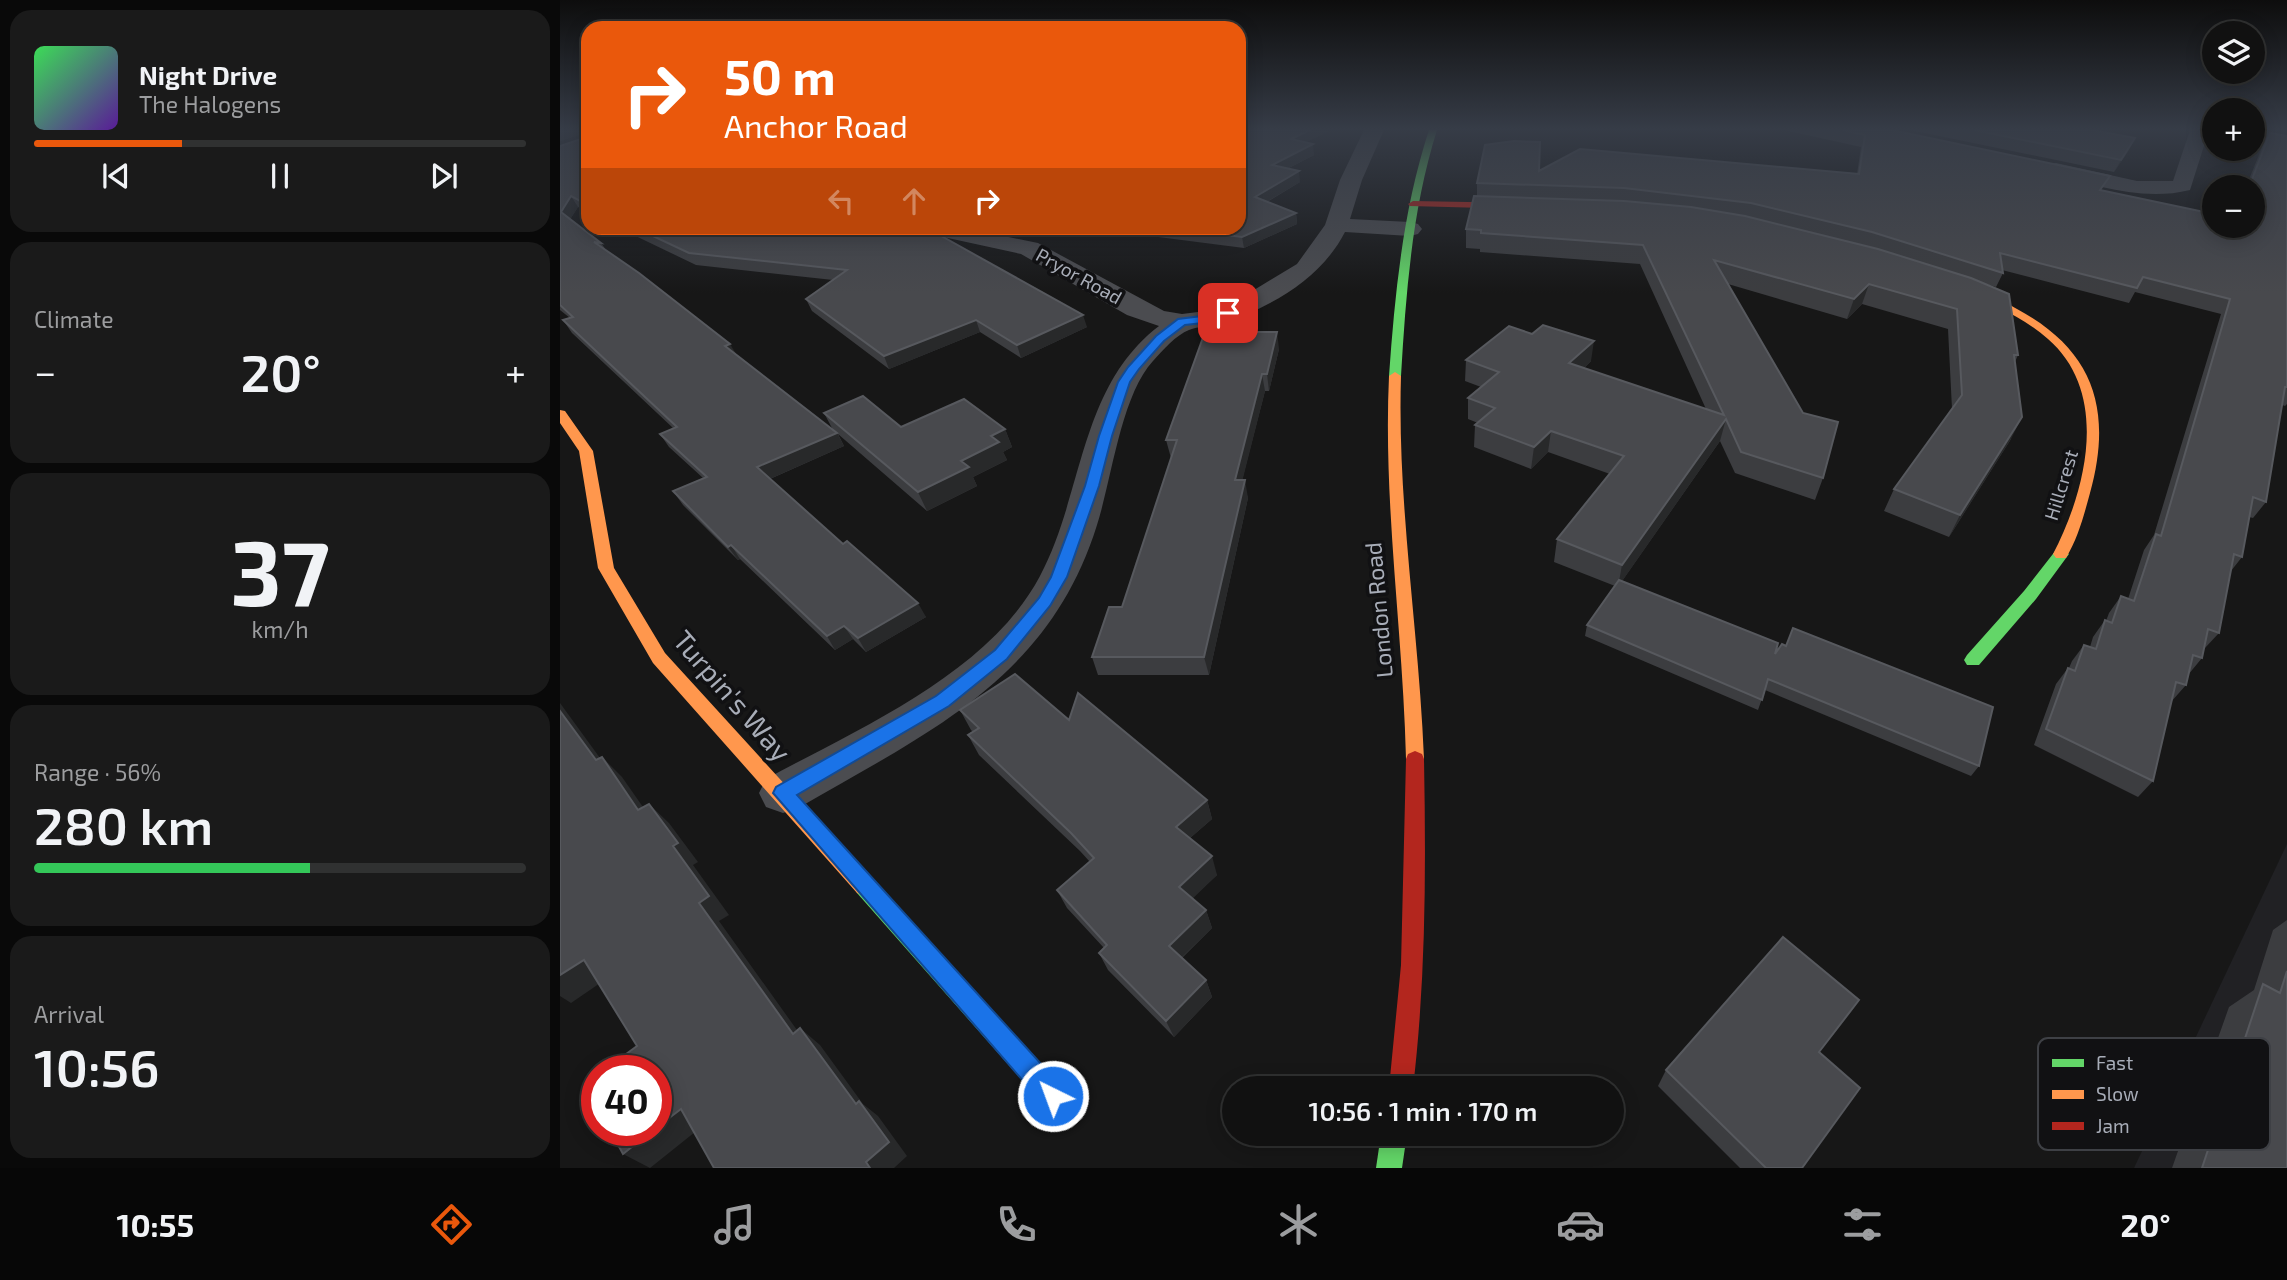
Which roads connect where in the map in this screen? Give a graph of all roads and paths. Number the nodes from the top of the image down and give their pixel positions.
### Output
1 (1350, 185) edge
2 (1417, 185) edge
3 (2136, 185) edge
4 (2182, 185) edge
5 (1413, 204) junction
6 (1542, 206) edge
7 (1337, 225) junction
8 (1410, 229) junction
9 (967, 235) edge
10 (1942, 280) edge
11 (1182, 322) junction
12 (560, 414) edge
13 (1973, 660) dead end
14 (783, 793) junction
15 (1403, 1076) edge
16 (1053, 1096) dead end
17 (1393, 1146) edge
18 (1390, 1168) edge

1 - 7 street
2 - 5 street, London Road
3 - 4 street
5 - 6 street
5 - 8 street, London Road
7 - 8 street
7 - 11 street
8 - 15 street, London Road
9 - 11 street, Pryor Road
10 - 13 street, Hillcrest
11 - 14 street
12 - 14 street, Turpin's Way
14 - 16 street, Turpin's Way
17 - 18 street

